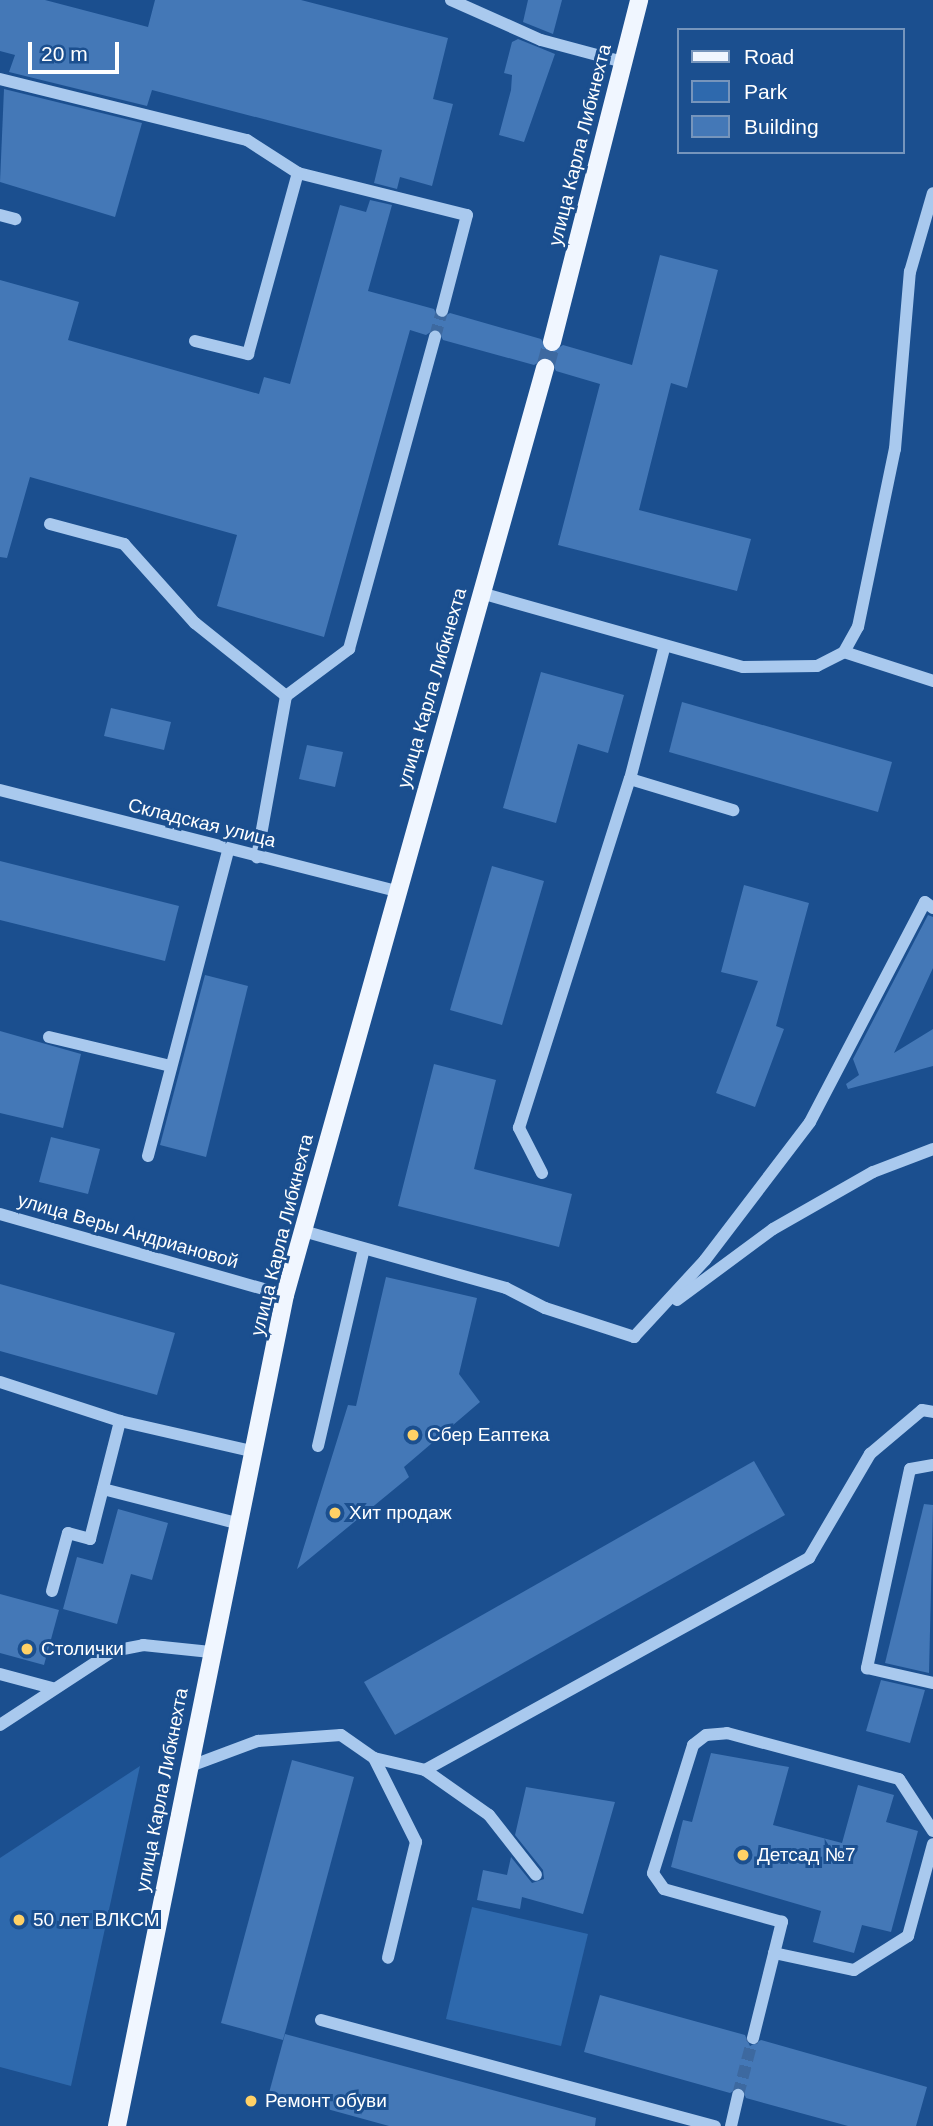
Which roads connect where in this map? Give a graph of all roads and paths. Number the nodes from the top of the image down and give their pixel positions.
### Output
1 (451, 0) edge
2 (639, 0) edge
3 (623, 62) junction
4 (0, 79) edge
5 (298, 173) junction
6 (933, 193) edge
7 (0, 215) edge
8 (15, 219) dead end
9 (442, 311) tunnel mouth
10 (435, 337) tunnel mouth
11 (195, 341) dead end
12 (552, 342) tunnel mouth
13 (545, 368) tunnel mouth
14 (50, 524) dead end
15 (481, 593) junction
16 (665, 645) junction
17 (844, 652) junction
18 (933, 681) edge
19 (286, 696) junction
20 (630, 779) junction
21 (0, 790) edge
22 (733, 810) dead end
23 (228, 851) junction
24 (257, 857) junction
25 (396, 891) junction
26 (933, 908) edge
27 (49, 1037) dead end
28 (171, 1066) junction
29 (933, 1149) edge
30 (148, 1156) dead end
31 (542, 1173) dead end
32 (0, 1214) edge
33 (303, 1231) junction
34 (364, 1249) junction
35 (285, 1295) junction
36 (634, 1337) junction
37 (0, 1382) edge
38 (933, 1412) edge
39 (120, 1421) junction
40 (318, 1446) dead end
41 (251, 1451) junction
42 (933, 1465) edge
43 (103, 1489) junction
44 (236, 1523) junction
45 (52, 1591) dead end
46 (211, 1652) junction
47 (0, 1674) edge
48 (933, 1683) edge
49 (52, 1688) junction
50 (0, 1725) edge
51 (374, 1758) junction
52 (188, 1767) junction
53 (425, 1770) junction
54 (933, 1831) edge
55 (933, 1844) edge
56 (536, 1875) dead end
57 (774, 1953) junction
58 (388, 1958) dead end
59 (321, 2021) dead end
60 (753, 2038) tunnel mouth
61 (738, 2095) tunnel mouth
62 (117, 2126) edge
63 (715, 2126) edge
64 (731, 2126) edge

1 - 3 street
2 - 3 main road, улица Карла Либкнехта
3 - 12 main road, улица Карла Либкнехта
4 - 5 street
5 - 9 street
5 - 11 street
6 - 17 street
7 - 8 street
10 - 19 street
13 - 15 main road, улица Карла Либкнехта
14 - 19 street
15 - 16 street
15 - 25 main road, улица Карла Либкнехта
16 - 17 street
16 - 20 street
17 - 18 street
19 - 24 street
20 - 22 street
20 - 31 street
21 - 23 street, Складская улица
23 - 24 street, Складская улица
23 - 28 street
24 - 25 street, Складская улица
25 - 33 main road, улица Карла Либкнехта
26 - 36 street
27 - 28 street
28 - 30 street
29 - 36 street
32 - 35 street, улица Веры Андриановой
33 - 34 street
33 - 35 main road, улица Карла Либкнехта
34 - 36 street
34 - 40 street
35 - 41 main road, улица Карла Либкнехта
37 - 39 street
38 - 53 street
39 - 41 street
39 - 43 street
41 - 44 main road, улица Карла Либкнехта
42 - 48 street
43 - 44 street
43 - 45 street
44 - 46 main road, улица Карла Либкнехта
46 - 49 street
46 - 52 main road, улица Карла Либкнехта
47 - 49 street
49 - 50 street
51 - 52 street
51 - 53 street
51 - 58 street
52 - 62 main road, улица Карла Либкнехта
53 - 56 street
54 - 57 street
55 - 57 street
57 - 60 street
59 - 63 street
61 - 64 street

